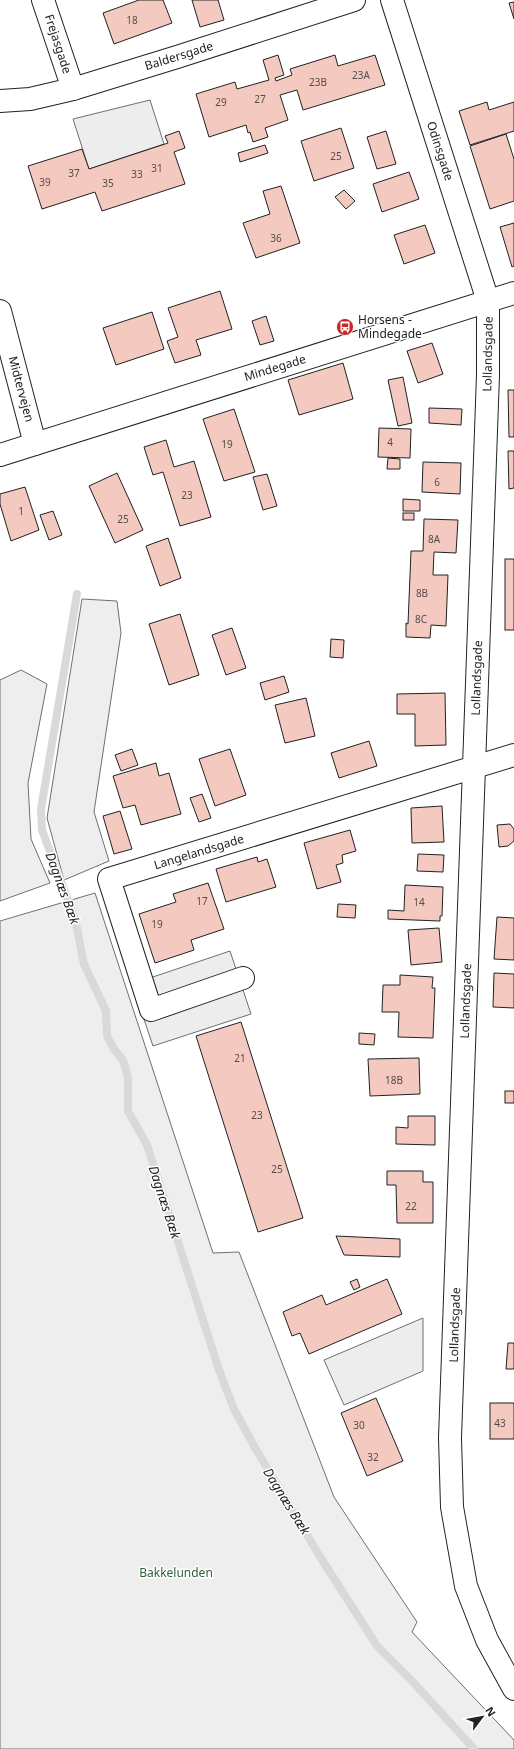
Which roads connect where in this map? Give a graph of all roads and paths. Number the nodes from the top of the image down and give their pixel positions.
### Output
1 (43, 0) edge
2 (354, 0) edge
3 (392, 0) edge
4 (72, 88) junction
5 (0, 101) edge
6 (514, 293) edge
7 (488, 301) junction
8 (0, 312) edge
9 (35, 444) junction
10 (0, 455) edge
11 (514, 755) edge
12 (474, 768) junction
13 (243, 978) dead end
14 (514, 1689) edge

1 - 4 street, Frejasgade
2 - 4 street, Baldersgade
3 - 7 street, Odinsgade
4 - 5 street, Baldersgade
6 - 7 street, Mindegade
7 - 9 street, Mindegade
7 - 12 street, Lollandsgade
8 - 9 street, Midtervejen
9 - 10 street, Mindegade
11 - 12 street, Langelandsgade
12 - 13 street, Langelandsgade
12 - 14 street, Lollandsgade

